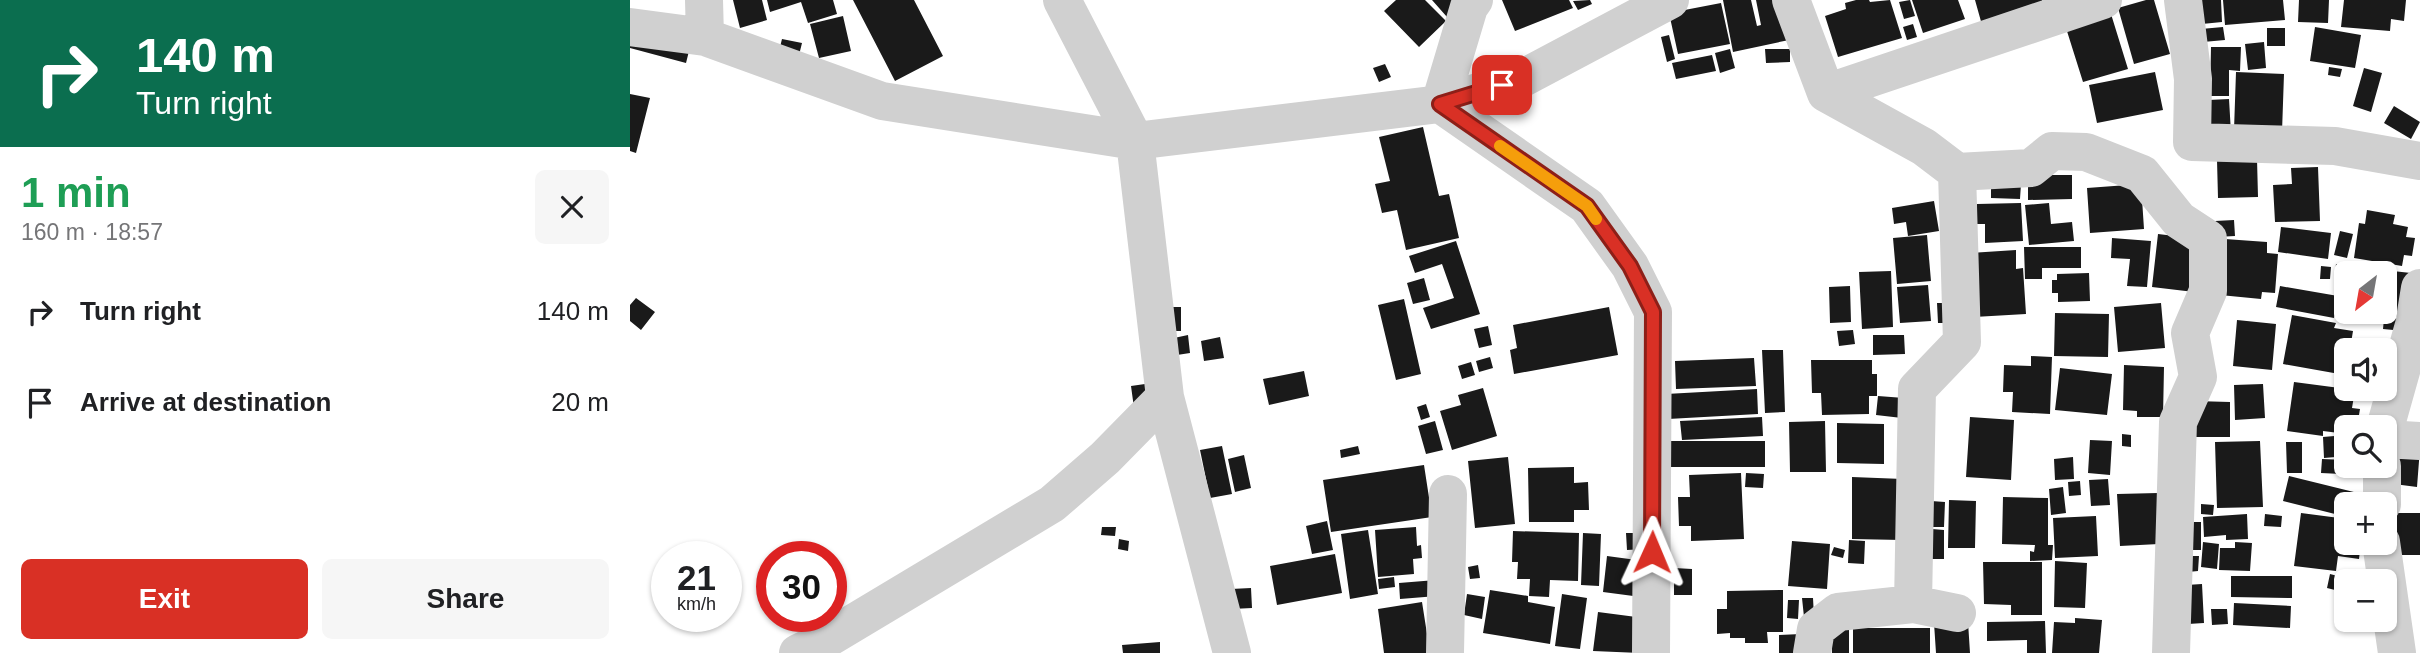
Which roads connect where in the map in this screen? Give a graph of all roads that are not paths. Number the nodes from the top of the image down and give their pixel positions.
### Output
1 (1062, 0) edge
2 (1474, 0) edge
3 (1670, 0) edge
4 (1791, 0) edge
5 (2103, 0) edge
6 (2183, 0) edge
7 (705, 18) edge
8 (630, 27) edge
9 (1826, 93) junction
10 (1440, 104) junction
11 (1135, 141) junction
12 (2420, 161) edge
13 (1957, 173) junction
14 (2420, 288) edge
15 (1165, 397) junction
16 (2389, 415) edge
17 (2397, 440) edge
18 (2420, 441) edge
19 (1448, 494) dead end
20 (2383, 555) edge
21 (1913, 604) junction
22 (1957, 614) dead end
23 (798, 653) edge
24 (1232, 653) edge
25 (1445, 653) edge
26 (1651, 653) edge
27 (1812, 653) edge
28 (2171, 653) edge
29 (2398, 653) edge

1 - 11 street
2 - 10 street
3 - 10 street
4 - 9 street
5 - 9 street
6 - 12 street
7 - 8 street
7 - 11 street
9 - 13 street
10 - 11 street
10 - 26 street
11 - 15 street
13 - 21 street
13 - 28 street
14 - 16 street
15 - 23 street
15 - 24 street
17 - 18 street
19 - 25 street
20 - 29 street
21 - 22 street
21 - 27 street

